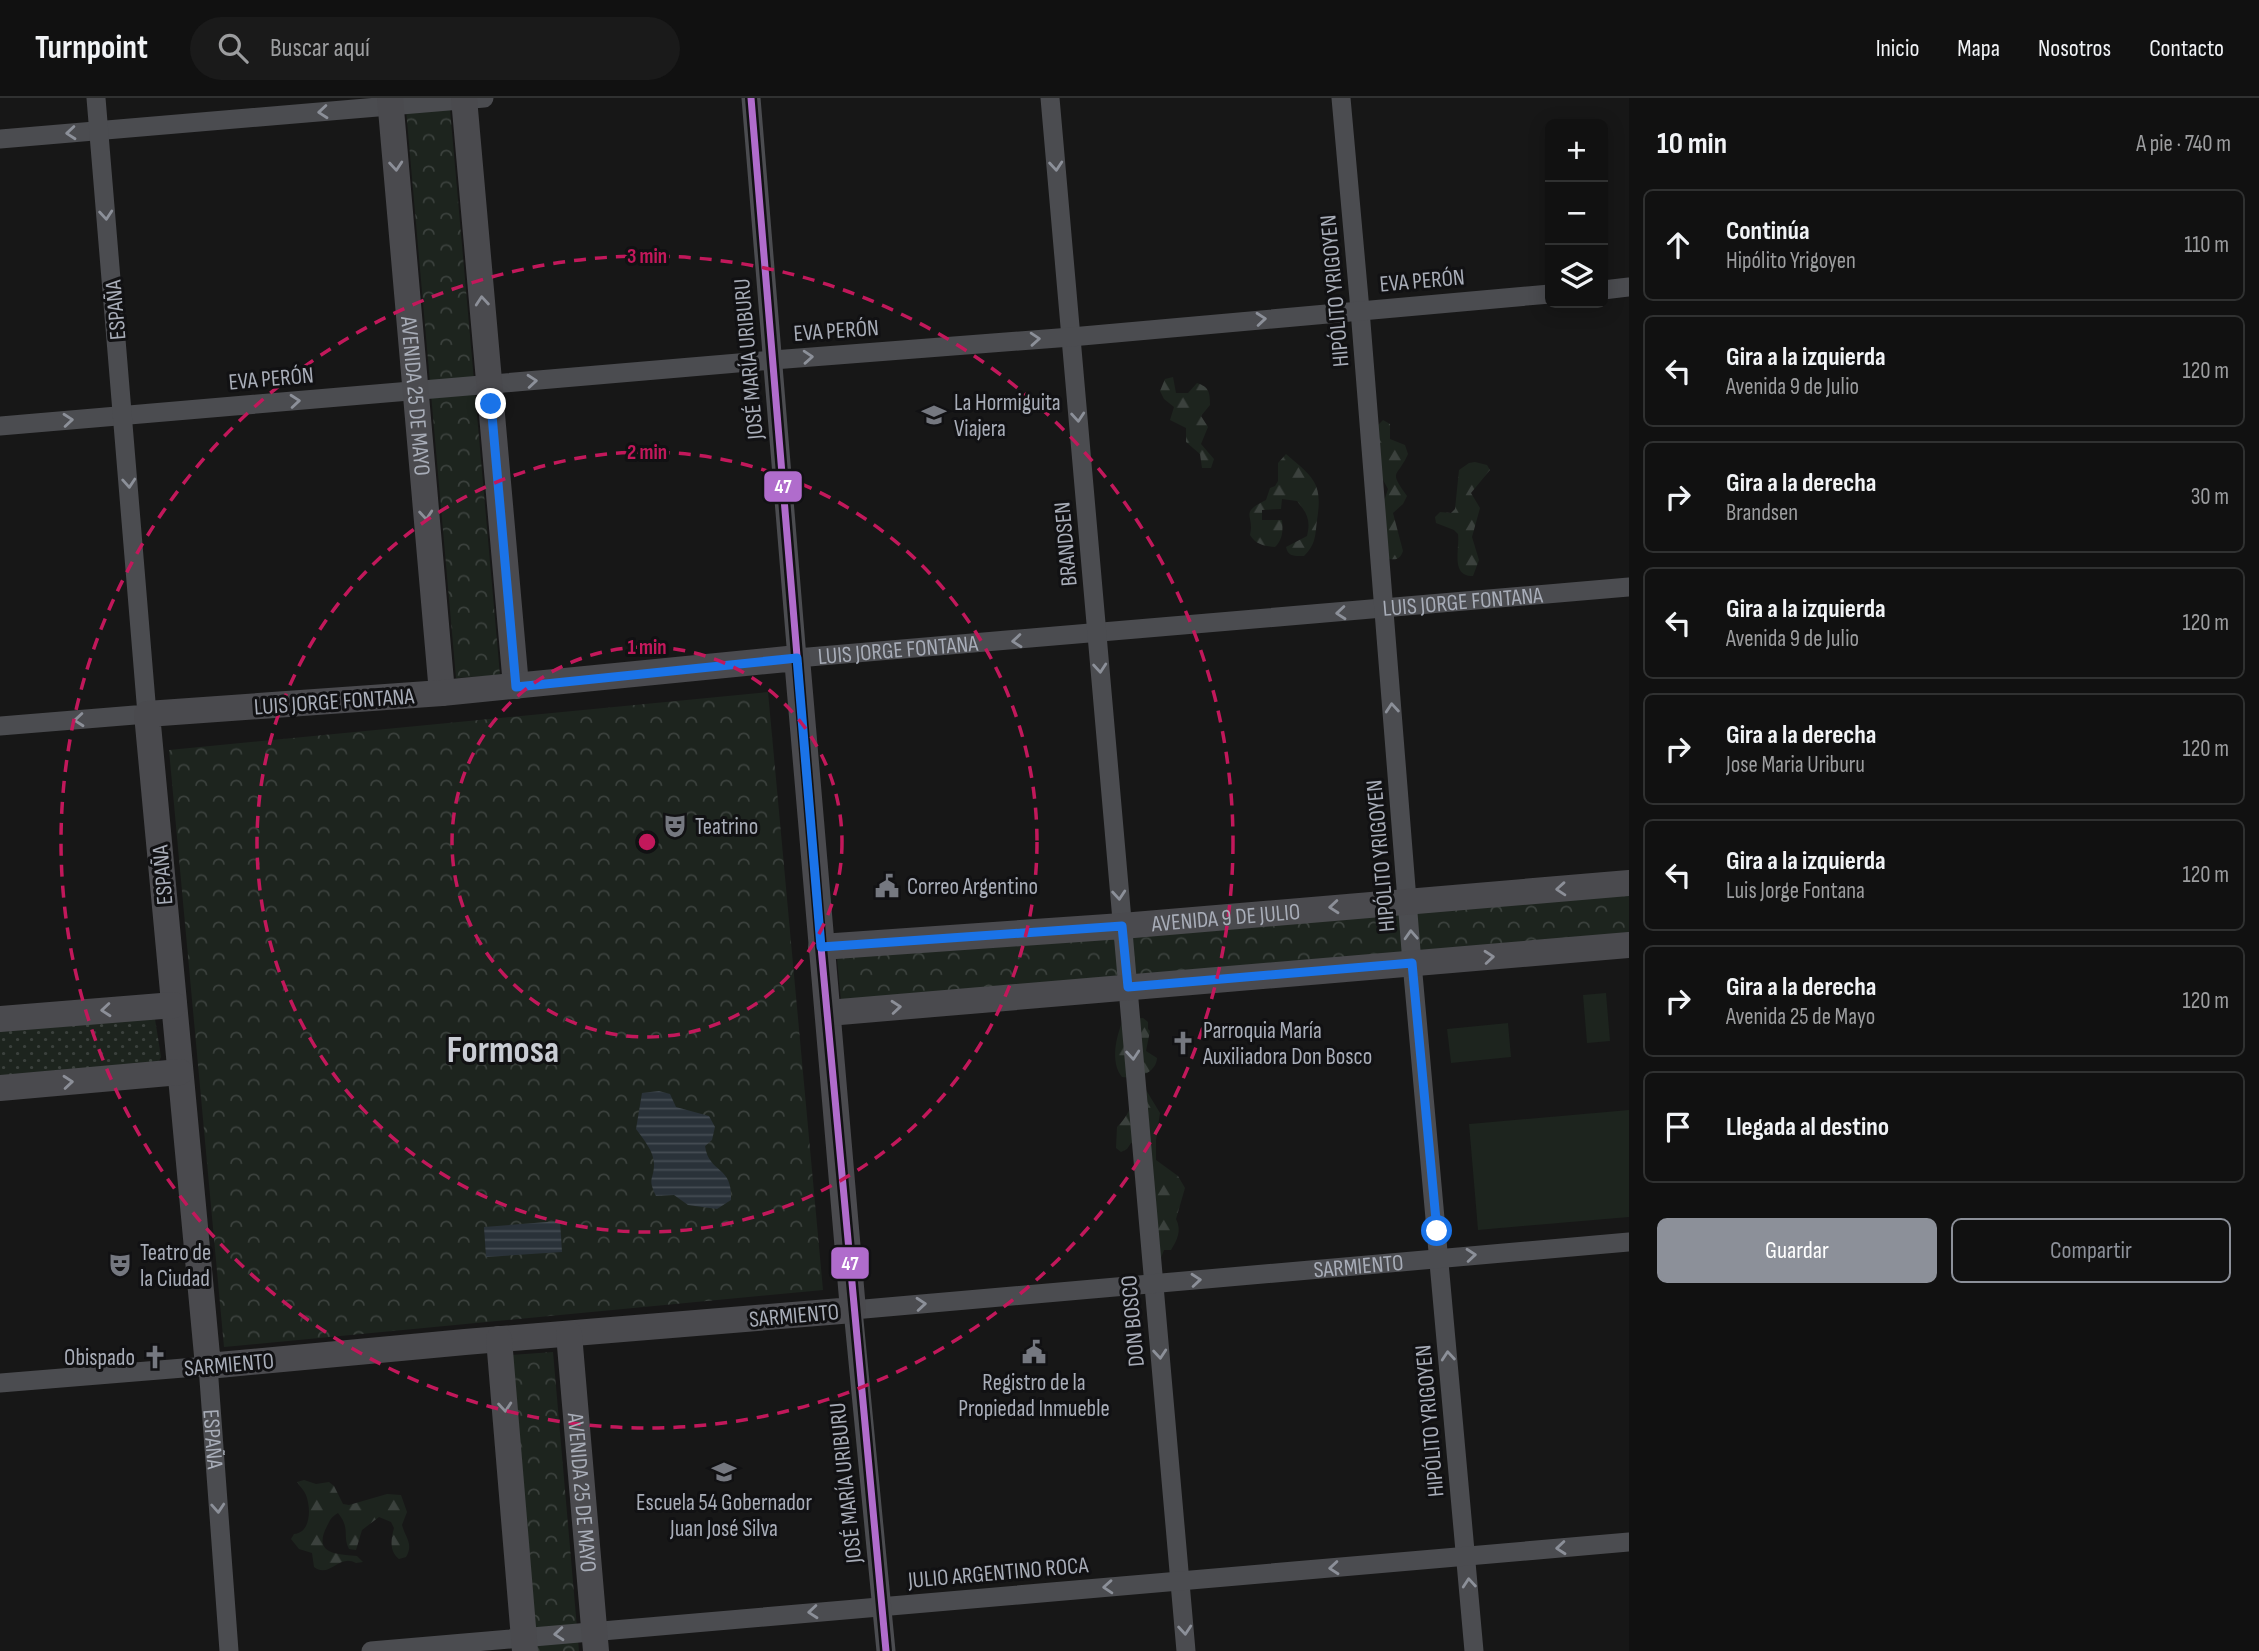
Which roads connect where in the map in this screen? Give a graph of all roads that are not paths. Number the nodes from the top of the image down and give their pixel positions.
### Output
1 (96, 98) edge
2 (751, 98) edge
3 (1050, 98) edge
4 (1341, 98) edge
5 (471, 99) edge
6 (390, 102) edge
7 (99, 130) junction
8 (0, 139) edge
9 (1629, 288) edge
10 (1608, 290) edge
11 (1545, 294) edge
12 (1360, 310) junction
13 (1071, 337) junction
14 (773, 360) junction
15 (489, 385) junction
16 (415, 390) junction
17 (124, 415) junction
18 (0, 426) edge
19 (1629, 587) edge
20 (1383, 609) junction
21 (1097, 634) junction
22 (797, 658) junction
23 (516, 687) junction
24 (442, 693) junction
25 (147, 714) junction
26 (0, 726) edge
27 (1629, 883) edge
28 (1409, 900) junction
29 (1122, 926) junction
30 (1629, 945) edge
31 (821, 947) junction
32 (1412, 963) junction
33 (1128, 987) junction
34 (174, 1005) junction
35 (828, 1013) junction
36 (0, 1019) edge
37 (180, 1073) junction
38 (0, 1088) edge
39 (1629, 1242) edge
40 (1439, 1257) junction
41 (1153, 1284) junction
42 (853, 1310) junction
43 (569, 1334) junction
44 (499, 1339) junction
45 (208, 1366) junction
46 (0, 1383) edge
47 (1629, 1542) edge
48 (1466, 1556) junction
49 (1181, 1582) junction
50 (881, 1606) junction
51 (595, 1641) edge
52 (525, 1644) edge
53 (229, 1651) edge
54 (371, 1651) edge
55 (886, 1651) edge
56 (1186, 1651) edge
57 (1474, 1651) edge

1 - 7 street, ESPAÑA
2 - 14 street, JOSÉ MARÍA URIBURU
3 -> 13 street, BRANDSEN
4 - 12 street, HIPÓLITO YRIGOYEN
5 - 6 street
15 -> 5 main road
6 -> 7 street
6 -> 16 main road, AVENIDA 25 DE MAYO
7 -> 8 street
7 -> 17 street, ESPAÑA
9 - 10 street
11 - 12 street, EVA PERÓN
13 -> 12 street, EVA PERÓN
12 - 20 street, HIPÓLITO YRIGOYEN
14 -> 13 street, EVA PERÓN
13 -> 21 street, BRANDSEN
15 -> 14 street, EVA PERÓN
14 - 22 street, JOSÉ MARÍA URIBURU
15 - 16 street, EVA PERÓN
15 - 23 main road
17 -> 16 street, EVA PERÓN
16 -> 24 main road, AVENIDA 25 DE MAYO
18 -> 17 street, EVA PERÓN
17 -> 25 street, ESPAÑA
19 - 20 street, LUIS JORGE FONTANA
20 -> 21 street, LUIS JORGE FONTANA
28 -> 20 street, HIPÓLITO YRIGOYEN
21 -> 22 street, LUIS JORGE FONTANA
21 -> 29 street, BRANDSEN
22 - 23 main road, LUIS JORGE FONTANA
22 - 31 main road
23 - 24 main road, LUIS JORGE FONTANA
24 - 25 main road, LUIS JORGE FONTANA
25 -> 26 street, LUIS JORGE FONTANA
25 - 34 main road, ESPAÑA
27 -> 28 main road, AVENIDA 9 DE JULIO
28 -> 29 main road, AVENIDA 9 DE JULIO
32 -> 28 street, HIPÓLITO YRIGOYEN
29 - 31 main road, AVENIDA 9 DE JULIO
29 - 33 street, BRANDSEN
32 -> 30 main road
31 - 35 main road
32 - 33 main road
32 - 40 street, HIPÓLITO YRIGOYEN
35 -> 33 main road
33 -> 41 street, DON BOSCO
34 -> 36 main road
34 - 37 main road, ESPAÑA
35 - 42 main road
38 -> 37 main road
37 - 45 main road, ESPAÑA
40 -> 39 street, SARMIENTO
41 -> 40 street, SARMIENTO
48 -> 40 street, HIPÓLITO YRIGOYEN
42 -> 41 street, SARMIENTO
41 -> 49 street, DON BOSCO
42 - 43 main road, SARMIENTO
42 - 50 street, JOSÉ MARÍA URIBURU
43 - 44 main road, SARMIENTO
43 - 51 main road, AVENIDA 25 DE MAYO
44 - 45 main road, SARMIENTO
44 -> 52 main road
45 - 46 street, SARMIENTO
45 -> 53 street, ESPAÑA
47 -> 48 street, JULIO ARGENTINO ROCA
48 -> 49 street, JULIO ARGENTINO ROCA
57 -> 48 street, HIPÓLITO YRIGOYEN
49 -> 50 street, JULIO ARGENTINO ROCA
49 -> 56 street, DON BOSCO
50 -> 51 street, JULIO ARGENTINO ROCA
50 - 55 street, JOSÉ MARÍA URIBURU
51 -> 52 street, JULIO ARGENTINO ROCA
52 - 54 street, JULIO ARGENTINO ROCA

